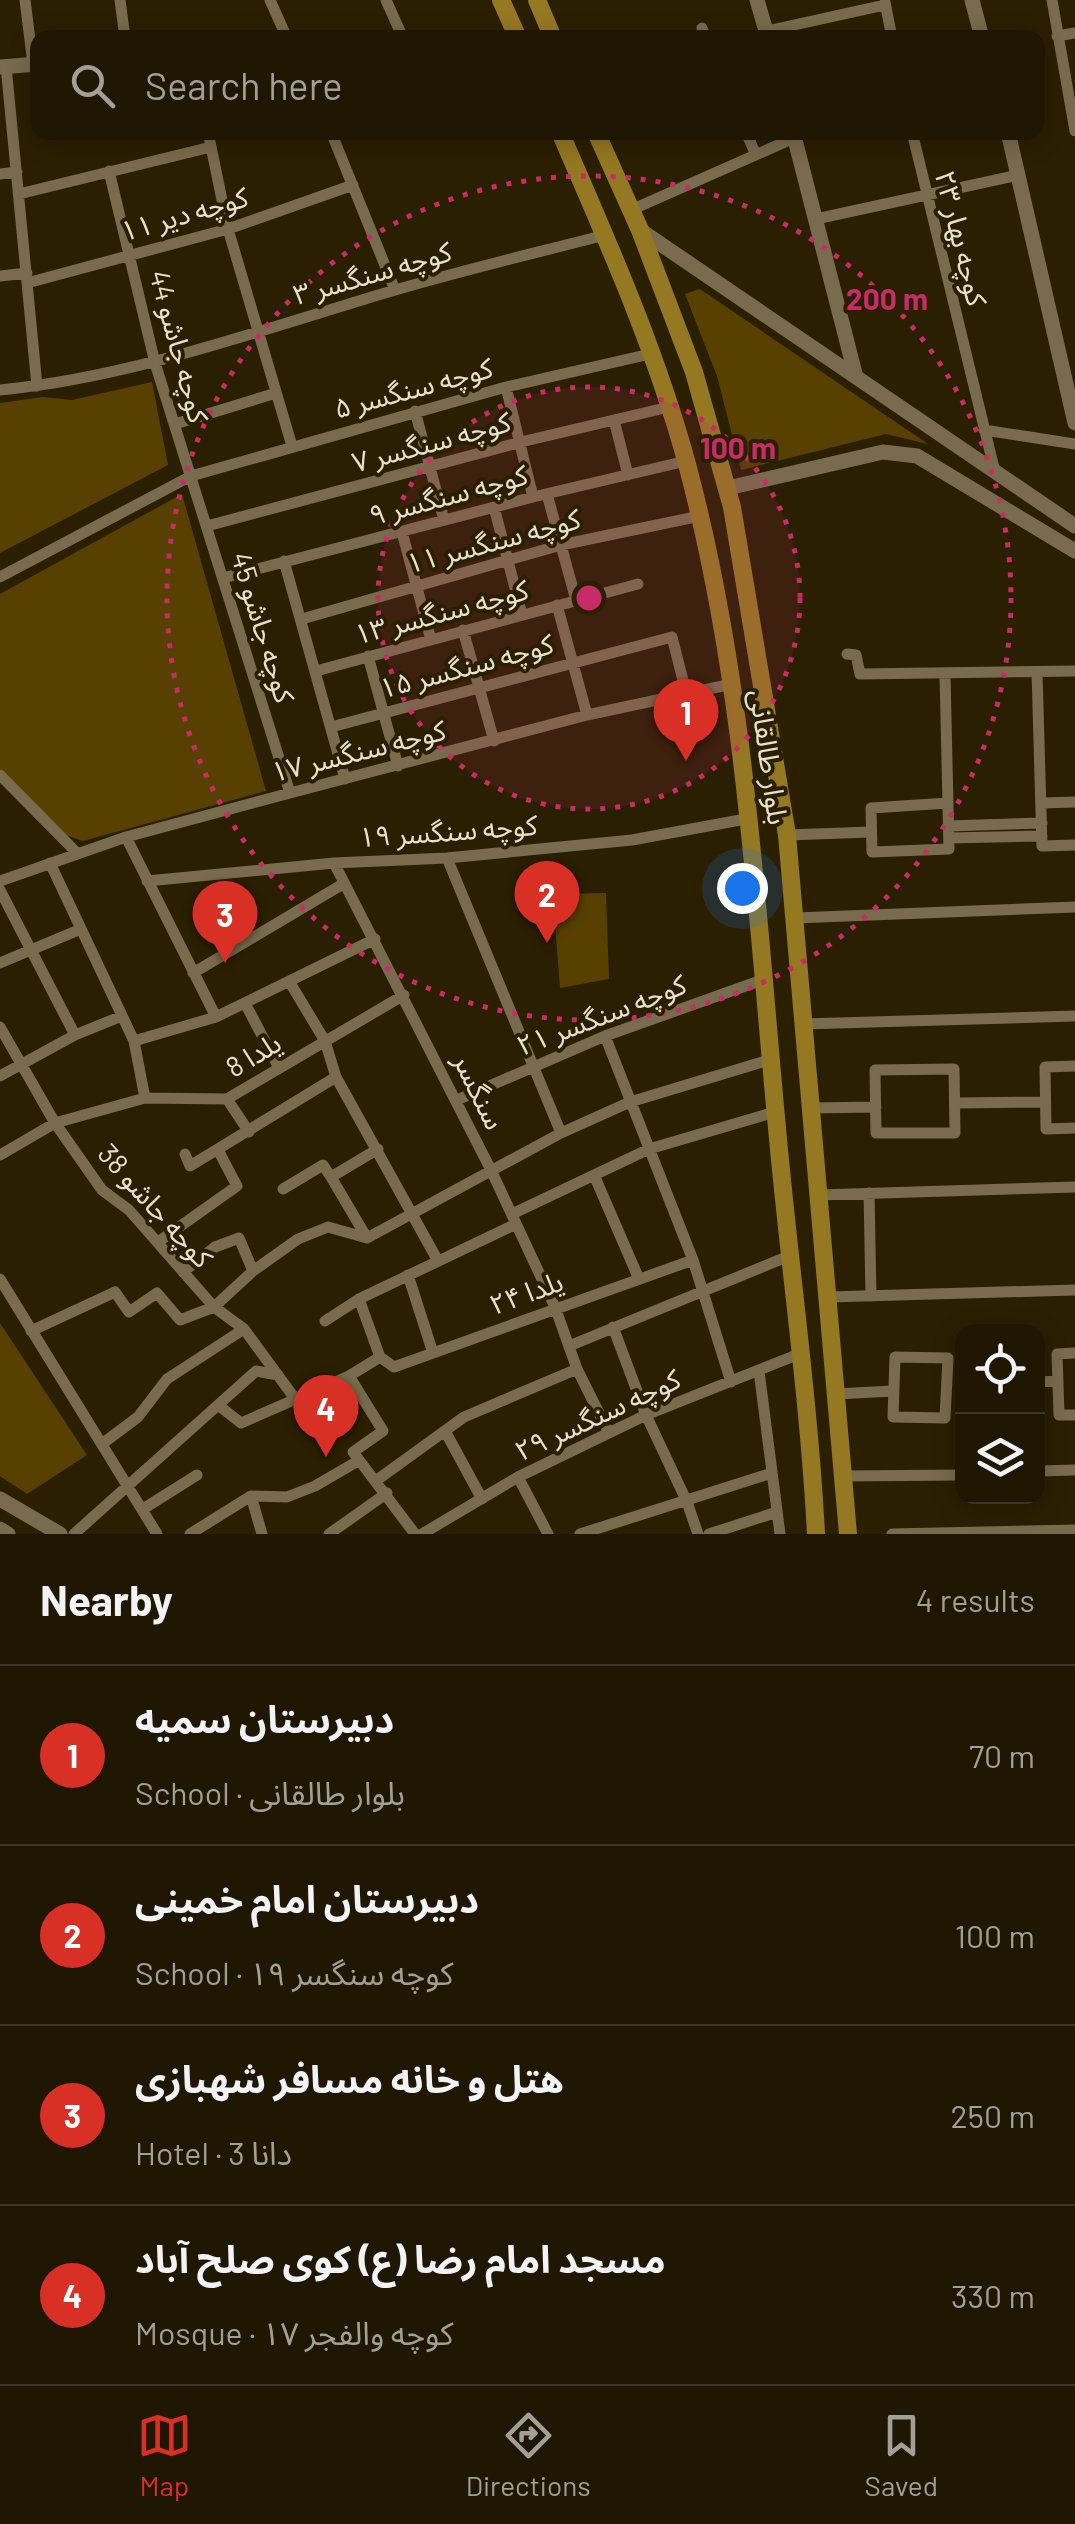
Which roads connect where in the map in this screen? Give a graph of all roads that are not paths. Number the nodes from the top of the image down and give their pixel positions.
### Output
1 (25, 0) edge
2 (120, 0) edge
3 (270, 0) edge
4 (386, 0) edge
5 (501, 0) edge
6 (537, 0) edge
7 (757, 0) edge
8 (972, 0) edge
9 (1052, 0) edge
10 (885, 3) edge
11 (124, 30) edge
12 (283, 30) edge
13 (399, 30) edge
14 (514, 30) edge
15 (550, 30) edge
16 (767, 30) edge
17 (783, 30) edge
18 (890, 30) edge
19 (980, 30) edge
20 (30, 32) edge
21 (1075, 32) edge
22 (1057, 36) junction
23 (30, 64) edge
24 (3, 67) edge
25 (1075, 131) edge
26 (210, 140) edge
27 (334, 140) edge
28 (563, 140) edge
29 (600, 140) edge
30 (749, 140) edge
31 (784, 140) edge
32 (794, 140) edge
33 (914, 140) edge
34 (1010, 140) edge
35 (211, 147) junction
36 (756, 155) junction
37 (109, 171) junction
38 (16, 172) junction
39 (0, 174) edge
40 (1019, 175) junction
41 (353, 185) junction
42 (925, 193) junction
43 (19, 194) junction
44 (631, 210) junction
45 (816, 218) junction
46 (228, 228) junction
47 (640, 230) junction
48 (604, 235) junction
49 (130, 256) junction
50 (0, 276) edge
51 (27, 278) junction
52 (395, 290) junction
53 (258, 331) junction
54 (650, 354) junction
55 (155, 362) junction
56 (856, 377) junction
57 (37, 386) junction
58 (506, 387) junction
59 (0, 390) edge
60 (276, 393) junction
61 (669, 407) junction
62 (415, 411) junction
63 (614, 420) junction
64 (1075, 423) edge
65 (174, 424) junction
66 (984, 430) junction
67 (521, 442) junction
68 (1075, 444) edge
69 (292, 446) junction
70 (957, 446) junction
71 (686, 461) junction
72 (428, 468) junction
73 (940, 470) junction
74 (994, 472) junction
75 (628, 475) junction
76 (191, 476) junction
77 (547, 494) junction
78 (533, 497) junction
79 (730, 498) junction
80 (494, 507) junction
81 (700, 516) junction
82 (444, 520) junction
83 (207, 526) junction
84 (1075, 526) edge
85 (402, 532) junction
86 (561, 545) junction
87 (1075, 551) edge
88 (508, 560) junction
89 (284, 561) junction
90 (0, 577) edge
91 (224, 578) junction
92 (638, 584) dead end
93 (418, 587) junction
94 (576, 600) junction
95 (557, 606) junction
96 (522, 614) junction
97 (302, 619) junction
98 (462, 630) junction
99 (430, 640) junction
100 (847, 654) dead end
101 (368, 656) junction
102 (573, 662) junction
103 (316, 670) junction
104 (1075, 671) edge
105 (1037, 672) junction
106 (945, 674) junction
107 (732, 684) junction
108 (478, 687) junction
109 (687, 696) junction
110 (384, 713) junction
111 (587, 715) junction
112 (331, 726) junction
113 (494, 741) junction
114 (398, 766) junction
115 (0, 775) edge
116 (345, 779) junction
117 (290, 792) junction
118 (948, 802) junction
119 (1075, 802) edge
120 (1042, 803) junction
121 (751, 818) junction
122 (1042, 830) junction
123 (872, 832) junction
124 (948, 832) junction
125 (787, 834) junction
126 (126, 837) junction
127 (1075, 846) edge
128 (77, 853) junction
129 (447, 858) junction
130 (334, 863) junction
131 (50, 864) junction
132 (0, 881) edge
133 (147, 882) junction
134 (343, 884) junction
135 (0, 890) edge
136 (1075, 907) edge
137 (794, 918) junction
138 (81, 929) junction
139 (375, 939) junction
140 (30, 948) junction
141 (0, 963) edge
142 (194, 973) junction
143 (765, 980) junction
144 (289, 981) junction
145 (404, 995) junction
146 (244, 1003) junction
147 (122, 1016) junction
148 (216, 1016) junction
149 (1075, 1016) edge
150 (803, 1024) junction
151 (0, 1027) edge
152 (75, 1036) junction
153 (605, 1036) junction
154 (134, 1041) junction
155 (325, 1041) junction
156 (772, 1059) junction
157 (22, 1064) junction
158 (531, 1065) junction
159 (1075, 1066) edge
160 (279, 1068) junction
161 (0, 1076) edge
162 (336, 1077) junction
163 (145, 1098) junction
164 (226, 1099) junction
165 (457, 1100) junction
166 (630, 1102) junction
167 (1046, 1102) junction
168 (955, 1103) junction
169 (876, 1107) junction
170 (811, 1108) junction
171 (775, 1112) junction
172 (55, 1123) junction
173 (1075, 1128) edge
174 (249, 1132) junction
175 (561, 1133) junction
176 (378, 1149) junction
177 (649, 1149) junction
178 (218, 1150) junction
179 (185, 1154) dead end
180 (0, 1155) edge
181 (492, 1170) junction
182 (594, 1175) junction
183 (331, 1177) junction
184 (1075, 1186) edge
185 (282, 1190) dead end
186 (869, 1194) junction
187 (818, 1195) junction
188 (413, 1216) junction
189 (514, 1219) junction
190 (367, 1238) junction
191 (158, 1242) junction
192 (789, 1256) junction
193 (692, 1260) junction
194 (438, 1261) junction
195 (253, 1271) junction
196 (184, 1272) junction
197 (408, 1276) junction
198 (0, 1279) edge
199 (638, 1279) junction
200 (1075, 1290) edge
201 (704, 1293) junction
202 (871, 1296) junction
203 (829, 1297) junction
204 (359, 1300) junction
205 (214, 1307) junction
206 (556, 1307) junction
207 (325, 1321) dead end
208 (613, 1326) junction
209 (244, 1328) junction
210 (31, 1331) junction
211 (569, 1346) junction
212 (433, 1353) junction
213 (1075, 1353) edge
214 (799, 1354) junction
215 (380, 1357) junction
216 (577, 1369) junction
217 (760, 1370) junction
218 (278, 1376) junction
219 (349, 1376) junction
220 (1058, 1381) junction
221 (731, 1382) junction
222 (1045, 1382) edge
223 (954, 1386) edge
224 (893, 1391) junction
225 (836, 1394) junction
226 (296, 1400) junction
227 (218, 1404) junction
228 (646, 1415) junction
229 (1075, 1415) edge
230 (445, 1431) junction
231 (609, 1433) junction
232 (102, 1444) junction
233 (358, 1461) junction
234 (1075, 1470) edge
235 (1045, 1472) edge
236 (772, 1473) junction
237 (955, 1474) edge
238 (197, 1475) dead end
239 (844, 1476) junction
240 (518, 1478) junction
241 (377, 1480) junction
242 (127, 1484) junction
243 (386, 1493) junction
244 (251, 1496) junction
245 (0, 1499) edge
246 (482, 1499) junction
247 (687, 1502) junction
248 (143, 1509) junction
249 (778, 1512) junction
250 (0, 1529) edge
251 (1075, 1530) edge
252 (8, 1534) edge
253 (60, 1534) edge
254 (74, 1534) edge
255 (157, 1534) edge
256 (190, 1534) edge
257 (262, 1534) edge
258 (328, 1534) edge
259 (419, 1534) edge
260 (548, 1534) edge
261 (580, 1534) edge
262 (698, 1534) edge
263 (709, 1534) edge
264 (780, 1534) edge
265 (816, 1534) edge
266 (848, 1534) edge
267 (892, 1534) edge

1 - 20 street
2 - 11 street
3 - 12 street
4 - 13 street
5 - 14 main road
6 - 15 main road
7 - 16 street
8 - 19 street
9 - 22 street
10 - 17 street
10 - 18 street
21 - 22 street
22 - 25 street
23 - 24 street
24 - 38 street
26 - 35 street
27 - 41 street
28 - 48 main road, بلوار طالقانی
29 - 44 main road, بلوار طالقانی
30 - 36 street
31 - 36 street
32 - 45 street
33 - 42 street, کوچه بهار ۲۳
34 - 40 street
35 - 37 street
35 - 46 street
36 - 44 street
37 - 43 street
37 - 49 street, کوچه جاشو 44
38 - 39 street
38 - 43 street
40 - 42 street
40 - 64 street
41 - 46 street, کوچه دیر ۱۱
41 - 52 street
42 - 45 street
42 - 66 street, کوچه بهار ۲۳
43 - 51 street
44 - 47 main road, بلوار طالقانی
45 - 56 street
46 - 49 street, کوچه دیر ۱۱
46 - 53 street
47 - 56 street
47 - 79 main road, بلوار طالقانی
48 - 52 street, کوچه سنگسر ۳
48 - 54 main road, بلوار طالقانی
49 - 51 street, کوچه دیر ۱۱
49 - 55 street, کوچه جاشو 44
50 - 51 street, کوچه دیر ۱۱
51 - 57 street
52 - 53 street, کوچه سنگسر ۳
53 - 55 street, کوچه سنگسر ۳
53 - 60 street
54 - 58 street, کوچه سنگسر ۵
54 - 61 main road, بلوار طالقانی
55 - 57 street, کوچه سنگسر ۳
55 - 65 street, کوچه جاشو 44
56 - 70 street
57 - 59 street, کوچه سنگسر ۳
58 - 62 street, کوچه سنگسر ۵
58 - 67 street
60 - 65 street
60 - 69 street
61 - 63 street, کوچه سنگسر ۷
61 - 71 main road, بلوار طالقانی
62 - 69 street, کوچه سنگسر ۵
62 - 72 street
63 - 67 street, کوچه سنگسر ۷
63 - 75 street
65 - 76 street, کوچه جاشو 44
66 - 68 street
66 - 74 street, کوچه بهار ۲۳
67 - 72 street, کوچه سنگسر ۷
67 - 78 street
69 - 76 street, کوچه سنگسر ۵
70 - 73 street
70 - 74 street
71 - 75 street, کوچه سنگسر ۹
71 - 81 main road, بلوار طالقانی
72 - 82 street
72 - 83 street, کوچه سنگسر ۷
73 - 79 street
73 - 87 street
74 - 84 street
75 - 77 street, کوچه سنگسر ۹
76 - 83 street, کوچه جاشو 45
76 - 90 street, کوچه سنگسر ۵
77 - 78 street, کوچه سنگسر ۹
77 - 86 street
78 - 80 street, کوچه سنگسر ۹
79 - 81 main road
79 - 125 main road, بلوار طالقانی
80 - 82 street, کوچه سنگسر ۹
80 - 88 street
81 - 86 street, کوچه سنگسر ۱۱
81 - 107 main road, بلوار طالقانی
82 - 85 street, کوچه سنگسر ۹
83 - 91 street, کوچه جاشو 45
85 - 89 street, کوچه سنگسر ۹
85 - 93 street
86 - 88 street, کوچه سنگسر ۱۱
86 - 94 street
88 - 93 street, کوچه سنگسر ۱۱
88 - 96 street
89 - 91 street, کوچه سنگسر ۹
89 - 97 street
91 - 117 street, کوچه جاشو 45
92 - 94 street, کوچه سنگسر ۱۳
93 - 97 street, کوچه سنگسر ۱۱
93 - 99 street
94 - 95 street, کوچه سنگسر ۱۳
95 - 96 street, کوچه سنگسر ۱۳
95 - 102 street
96 - 98 street, کوچه سنگسر ۱۳
97 - 103 street
98 - 99 street, کوچه سنگسر ۱۳
98 - 108 street
99 - 101 street, کوچه سنگسر ۱۳
100 - 106 street
101 - 103 street, کوچه سنگسر ۱۳
101 - 110 street
102 - 108 street, کوچه سنگسر ۱۵
102 - 109 street, کوچه سنگسر ۱۵
102 - 111 street
103 - 112 street
104 - 105 street
105 - 106 street
105 - 120 street
106 - 118 street
107 - 109 street, کوچه سنگسر ۱۷
107 - 121 main road, بلوار طالقانی
108 - 110 street, کوچه سنگسر ۱۵
108 - 113 street
109 - 111 street, کوچه سنگسر ۱۷
110 - 112 street, کوچه سنگسر ۱۵
110 - 114 street
111 - 113 street, کوچه سنگسر ۱۷
112 - 116 street
113 - 114 street, کوچه سنگسر ۱۷
114 - 116 street, کوچه سنگسر ۱۷
115 - 128 street
116 - 117 street, کوچه سنگسر ۱۷
117 - 126 street, کوچه سنگسر ۱۷
118 - 123 street
118 - 124 street
119 - 120 street
120 - 122 street
121 - 129 street, کوچه سنگسر ۱۹
121 - 143 main road, بلوار طالقانی
122 - 124 street
122 - 127 street
123 - 124 street
123 - 125 street
125 - 137 main road, بلوار طالقانی
126 - 128 street, کوچه سنگسر ۱۷
126 - 133 street
128 - 131 street, کوچه سنگسر ۱۷
129 - 130 street, کوچه سنگسر ۱۹
129 - 158 street
130 - 133 street, کوچه سنگسر ۱۹
130 - 134 street, سنگسر
131 - 132 street, کوچه سنگسر ۱۷
131 - 138 street
133 - 142 street
134 - 139 street, سنگسر
134 - 142 street
135 - 140 street
136 - 137 street
137 - 150 main road, بلوار طالقانی
138 - 140 street
138 - 147 street
139 - 144 street
139 - 145 street, سنگسر
140 - 141 street
140 - 152 street
142 - 148 street
143 - 153 street, کوچه سنگسر ۲۱
143 - 156 main road, بلوار طالقانی
144 - 146 street
144 - 155 street
145 - 155 street, یلدا 8
145 - 165 street, سنگسر
146 - 148 street
146 - 160 street
147 - 152 street
147 - 154 street
148 - 154 street
149 - 150 street
150 - 170 main road, بلوار طالقانی
151 - 157 street, کوچه جاشو 38
152 - 157 street
153 - 158 street, کوچه سنگسر ۲۱
153 - 166 street
154 - 163 street
155 - 160 street, یلدا 8
155 - 162 street
156 - 166 street
156 - 171 main road, بلوار طالقانی
157 - 161 street
157 - 172 street, کوچه جاشو 38
158 - 165 street, کوچه سنگسر ۲۱
158 - 175 street
159 - 167 street
160 - 164 street, یلدا 8
162 - 174 street
162 - 176 street
163 - 164 street, یلدا 8
163 - 172 street, یلدا 8
164 - 174 street
165 - 181 street, سنگسر
166 - 175 street
166 - 177 street
167 - 168 street
167 - 173 street
168 - 169 street
168 - 169 street
169 - 170 street
170 - 187 main road, بلوار طالقانی
171 - 177 street
171 - 192 main road, بلوار طالقانی
172 - 180 street, یلدا 8
172 - 191 street, کوچه جاشو 38
174 - 178 street
175 - 181 street
176 - 183 street
176 - 188 street
177 - 182 street
177 - 193 street
178 - 179 street
178 - 191 street
181 - 188 street
181 - 189 street, سنگسر
182 - 189 street
182 - 199 street
183 - 185 street
183 - 190 street
184 - 186 street
186 - 187 street
186 - 202 street
187 - 203 main road, بلوار طالقانی
188 - 190 street
188 - 194 street
189 - 194 street
189 - 206 street, سنگسر
190 - 195 street
191 - 196 street, کوچه جاشو 38
192 - 201 street
192 - 214 main road, بلوار طالقانی
193 - 199 street, یلدا ۲۴
193 - 201 street
194 - 197 street
195 - 196 street
195 - 205 street
196 - 205 street, کوچه جاشو 38
197 - 204 street
197 - 212 street
198 - 210 street
199 - 206 street, یلدا ۲۴
200 - 202 street
201 - 208 street
201 - 221 street
202 - 203 street
203 - 225 main road, بلوار طالقانی
204 - 207 street
204 - 215 street
205 - 209 street, کوچه جاشو 38
205 - 210 street
206 - 211 street, سنگسر
206 - 212 street, یلدا ۲۴
208 - 211 street
208 - 228 street
209 - 218 street, کوچه جاشو 38
209 - 232 street
210 - 232 street
211 - 216 street, سنگسر
212 - 215 street, یلدا ۲۴
213 - 220 street
214 - 217 street, کوچه سنگسر ۲۹
214 - 265 main road, بلوار طالقانی
215 - 219 street
216 - 230 street
216 - 231 street, سنگسر
217 - 221 street, کوچه سنگسر ۲۹
217 - 236 street
218 - 226 street, کوچه جاشو 38
218 - 227 street
219 - 226 street
219 - 233 street
220 - 222 street
220 - 229 street
221 - 228 street, کوچه سنگسر ۲۹
223 - 224 street
223 - 224 street
224 - 225 street
225 - 239 main road, بلوار طالقانی
226 - 227 street
227 - 242 street
228 - 231 street, کوچه سنگسر ۲۹
228 - 247 street
230 - 241 street
230 - 246 street
231 - 240 street, کوچه سنگسر ۲۹
232 - 242 street
233 - 241 street
233 - 244 street
234 - 235 street
236 - 247 street
236 - 249 street
237 - 239 street
238 - 248 street
239 - 266 main road, بلوار طالقانی
240 - 246 street, کوچه سنگسر ۲۹
240 - 260 street
241 - 243 street
242 - 248 street
242 - 254 street
243 - 258 street
243 - 259 street
244 - 256 street
244 - 257 street
245 - 253 street
246 - 259 street, کوچه سنگسر ۲۹
247 - 261 street
247 - 262 street
248 - 255 street
249 - 263 street
249 - 264 street
250 - 252 street
251 - 267 street

